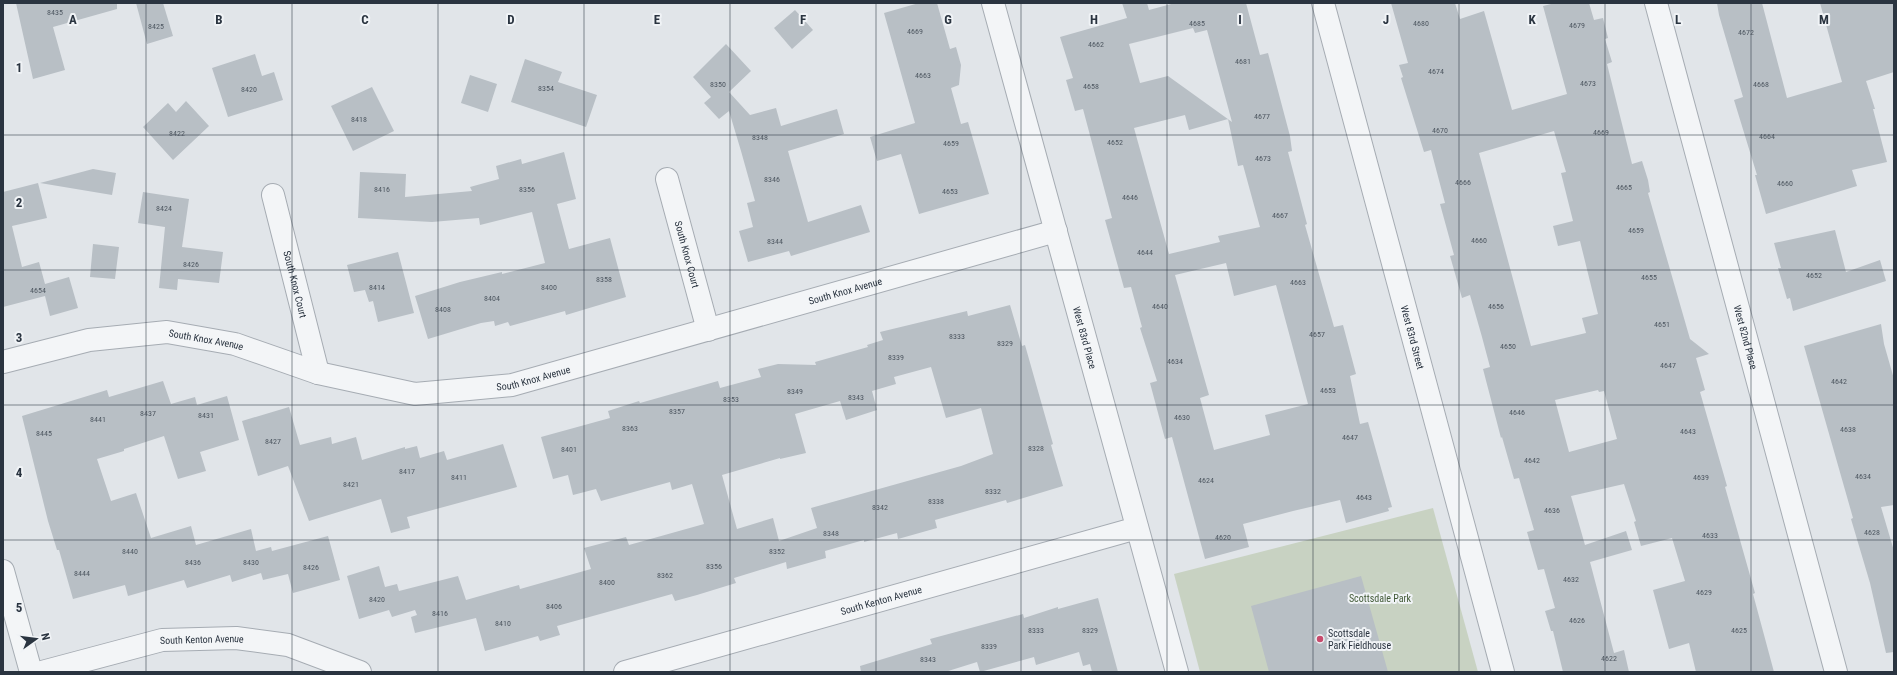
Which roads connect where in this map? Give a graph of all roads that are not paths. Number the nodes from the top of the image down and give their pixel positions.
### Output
1 (993, 3) edge
2 (1323, 3) edge
3 (1656, 3) edge
4 (667, 179) dead end
5 (273, 194) dead end
6 (1056, 231) junction
7 (708, 330) junction
8 (3, 362) edge
9 (318, 373) junction
10 (1137, 528) junction
11 (3, 570) edge
12 (31, 672) edge
13 (42, 672) edge
14 (360, 672) edge
15 (625, 672) edge
16 (1177, 672) edge
17 (1503, 672) edge
18 (1836, 672) edge

1 - 6 street, West 83rd Place
2 - 17 street, West 83rd Street
3 - 18 street, West 82nd Place
4 - 7 street, South Knox Court
5 - 9 street, South Knox Court
6 - 7 street, South Knox Avenue
6 - 10 street, West 83rd Place
7 - 9 street, South Knox Avenue
8 - 9 street, South Knox Avenue
10 - 15 street, South Kenton Avenue
10 - 16 street, West 83rd Place
11 - 12 street
13 - 14 street, South Kenton Avenue

